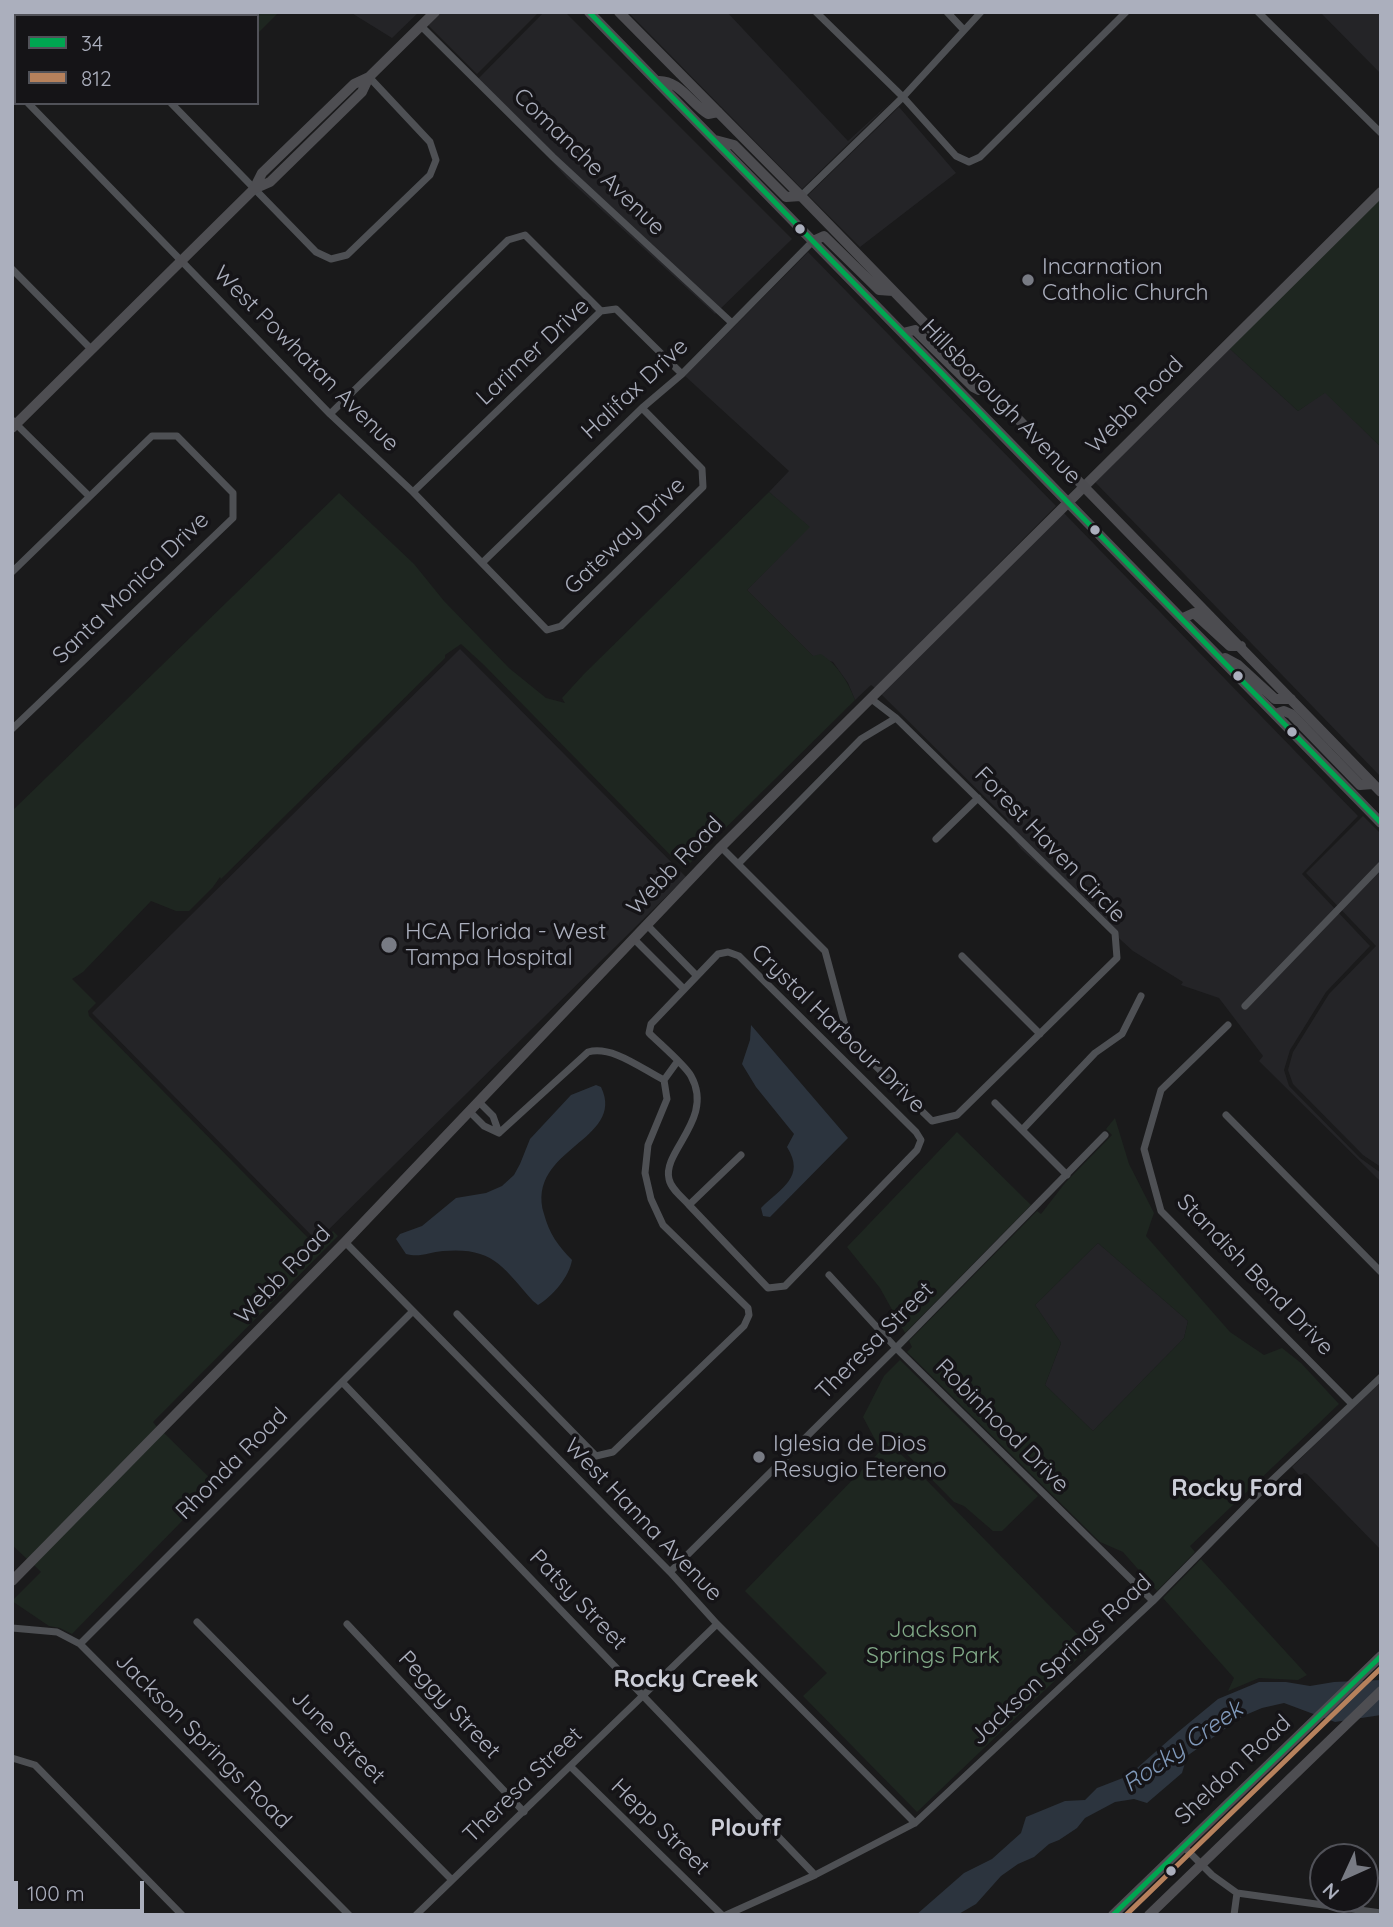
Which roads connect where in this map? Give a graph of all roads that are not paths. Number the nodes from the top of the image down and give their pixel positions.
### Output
1 (435, 12) edge
2 (589, 12) edge
3 (619, 12) edge
4 (816, 12) edge
5 (947, 12) edge
6 (981, 12) edge
7 (1126, 12) edge
8 (1258, 12) edge
9 (421, 26) junction
10 (963, 29) junction
11 (369, 77) junction
12 (657, 81) junction
13 (903, 97) junction
14 (30, 105) edge
15 (173, 105) edge
16 (718, 112) junction
17 (1381, 133) edge
18 (715, 140) junction
19 (254, 189) junction
20 (1381, 192) edge
21 (801, 196) junction
22 (813, 241) junction
23 (182, 261) junction
24 (12, 269) edge
25 (893, 291) junction
26 (601, 310) junction
27 (732, 323) junction
28 (904, 333) junction
29 (91, 349) junction
30 (682, 374) junction
31 (986, 387) junction
32 (642, 408) junction
33 (330, 414) junction
34 (14, 424) edge
35 (1083, 486) junction
36 (412, 492) junction
37 (89, 496) junction
38 (1068, 501) junction
39 (482, 563) junction
40 (12, 572) edge
41 (1182, 618) junction
42 (561, 626) joint
43 (1241, 646) junction
44 (1217, 653) junction
45 (870, 698) junction
46 (1291, 699) junction
47 (1275, 714) junction
48 (896, 718) junction
49 (12, 729) edge
50 (1377, 788) edge
51 (978, 798) junction
52 (1366, 807) junction
53 (1381, 812) edge
54 (1381, 822) edge
55 (936, 839) dead end
56 (721, 847) junction
57 (738, 864) junction
58 (1381, 865) edge
59 (647, 925) junction
60 (634, 939) junction
61 (962, 956) dead end
62 (697, 976) junction
63 (684, 989) junction
64 (1141, 996) dead end
65 (1245, 1006) dead end
66 (1227, 1025) dead end
67 (1040, 1034) junction
68 (677, 1062) junction
69 (664, 1080) junction
70 (479, 1102) junction
71 (995, 1103) dead end
72 (470, 1112) junction
73 (1226, 1115) dead end
74 (1022, 1130) junction
75 (499, 1133) junction
76 (1105, 1135) dead end
77 (741, 1155) dead end
78 (1067, 1174) junction
79 (689, 1205) junction
80 (345, 1242) junction
81 (1381, 1272) edge
82 (828, 1275) dead end
83 (412, 1312) junction
84 (457, 1314) dead end
85 (896, 1348) junction
86 (1381, 1377) edge
87 (342, 1382) junction
88 (1352, 1404) junction
89 (670, 1572) junction
90 (12, 1581) edge
91 (1153, 1601) junction
92 (197, 1622) dead end
93 (347, 1624) dead end
94 (717, 1624) junction
95 (12, 1628) edge
96 (80, 1644) junction
97 (1378, 1658) edge
98 (1381, 1691) edge
99 (643, 1696) junction
100 (12, 1758) edge
101 (571, 1767) junction
102 (524, 1812) junction
103 (915, 1823) junction
104 (1183, 1846) junction
105 (1201, 1864) junction
106 (815, 1875) junction
107 (451, 1880) junction
108 (1237, 1893) junction
109 (1309, 1907) edge
110 (182, 1915) edge
111 (349, 1915) edge
112 (416, 1915) edge
113 (724, 1915) edge
114 (1113, 1915) edge
115 (1149, 1915) edge
116 (1234, 1915) edge

1 - 9 street
2 - 12 main road, Hillsborough Avenue
3 - 16 main road, Hillsborough Avenue
4 - 13 street
5 - 10 street
6 - 10 street
7 - 13 street
8 - 17 street
9 - 11 street
9 - 27 street, Comanche Avenue
10 - 13 street
11 - 19 street
11 - 19 street
12 - 16 main road
12 - 18 main road, Hillsborough Avenue
13 - 21 street
14 - 23 street, West Powhatan Avenue
15 - 19 street
16 - 21 main road, Hillsborough Avenue
18 - 21 main road
18 - 22 main road, Hillsborough Avenue
19 - 23 street
20 - 35 street, Webb Road
21 - 25 main road, Hillsborough Avenue
22 - 25 main road
22 - 27 street, Halifax Drive
22 - 28 main road, Hillsborough Avenue
23 - 29 street
23 - 33 street, West Powhatan Avenue
24 - 29 street
25 - 31 main road, Hillsborough Avenue
26 - 30 street, Larimer Drive
26 - 33 street
26 - 36 street, Larimer Drive
27 - 30 street, Halifax Drive
28 - 31 main road
28 - 38 main road, Hillsborough Avenue
29 - 34 street
30 - 32 street, Halifax Drive
31 - 35 main road, Hillsborough Avenue
32 - 39 street, Halifax Drive
32 - 42 street, Gateway Drive
33 - 36 street, West Powhatan Avenue
34 - 37 street
35 - 38 street, Webb Road
35 - 43 main road, Hillsborough Avenue
36 - 39 street, West Powhatan Avenue
37 - 40 street
37 - 49 street, Santa Monica Drive
38 - 41 main road, Hillsborough Avenue
38 - 45 street, Webb Road
39 - 42 street, West Powhatan Avenue
41 - 43 main road
41 - 44 main road, Hillsborough Avenue
43 - 46 main road, Hillsborough Avenue
44 - 46 main road
44 - 47 main road, Hillsborough Avenue
45 - 48 street, Forest Haven Circle
45 - 56 street, Webb Road
46 - 50 main road, Hillsborough Avenue
47 - 50 main road
47 - 52 main road, Hillsborough Avenue
48 - 51 street, Forest Haven Circle
48 - 57 street
51 - 55 street
51 - 67 street, Forest Haven Circle
52 - 53 main road
52 - 54 main road, Hillsborough Avenue
56 - 57 street, Forest Haven Circle
56 - 59 street, Webb Road
57 - 67 street, Forest Haven Circle
58 - 65 street
59 - 60 street, Webb Road
59 - 62 street
60 - 63 street
60 - 70 street, Webb Road
61 - 67 street
62 - 63 street, Crystal Harbour Drive
62 - 79 street, Crystal Harbour Drive
63 - 68 street, Crystal Harbour Drive
64 - 74 street
66 - 88 street, Standish Bend Drive
68 - 69 street
68 - 79 street, Crystal Harbour Drive
69 - 75 street
69 - 84 street
70 - 72 street, Webb Road
70 - 75 street
71 - 74 street
72 - 75 street
72 - 80 street, Webb Road
73 - 81 street
74 - 78 street
76 - 78 street, Theresa Street
77 - 79 street
78 - 85 street, Theresa Street
80 - 83 street, West Hanna Avenue
80 - 90 street, Webb Road
82 - 85 street, Robinhood Drive
83 - 87 street, Rhonda Road
83 - 89 street, West Hanna Avenue
85 - 89 street, Theresa Street
85 - 91 street, Robinhood Drive
86 - 88 street, Jackson Springs Road
87 - 96 street, Rhonda Road
87 - 99 street, Patsy Street
88 - 91 street, Jackson Springs Road
89 - 94 street, West Hanna Avenue
91 - 103 street, Jackson Springs Road
92 - 107 street, June Street
93 - 102 street, Peggy Street
94 - 99 street, Theresa Street
94 - 103 street, West Hanna Avenue
95 - 96 street, Jackson Springs Road
96 - 111 street, Jackson Springs Road
97 - 104 street, Sheldon Road
98 - 105 street, Sheldon Road
99 - 101 street, Theresa Street
99 - 106 street, Patsy Street
100 - 110 street
101 - 102 street, Theresa Street
101 - 113 street, Hepp Street
102 - 107 street, Theresa Street
103 - 106 street, Jackson Springs Road
104 - 105 street
104 - 114 street, Sheldon Road
105 - 108 street
105 - 115 street, Sheldon Road
106 - 113 street, Jackson Springs Road
107 - 112 street, Theresa Street
108 - 109 street
108 - 116 street

